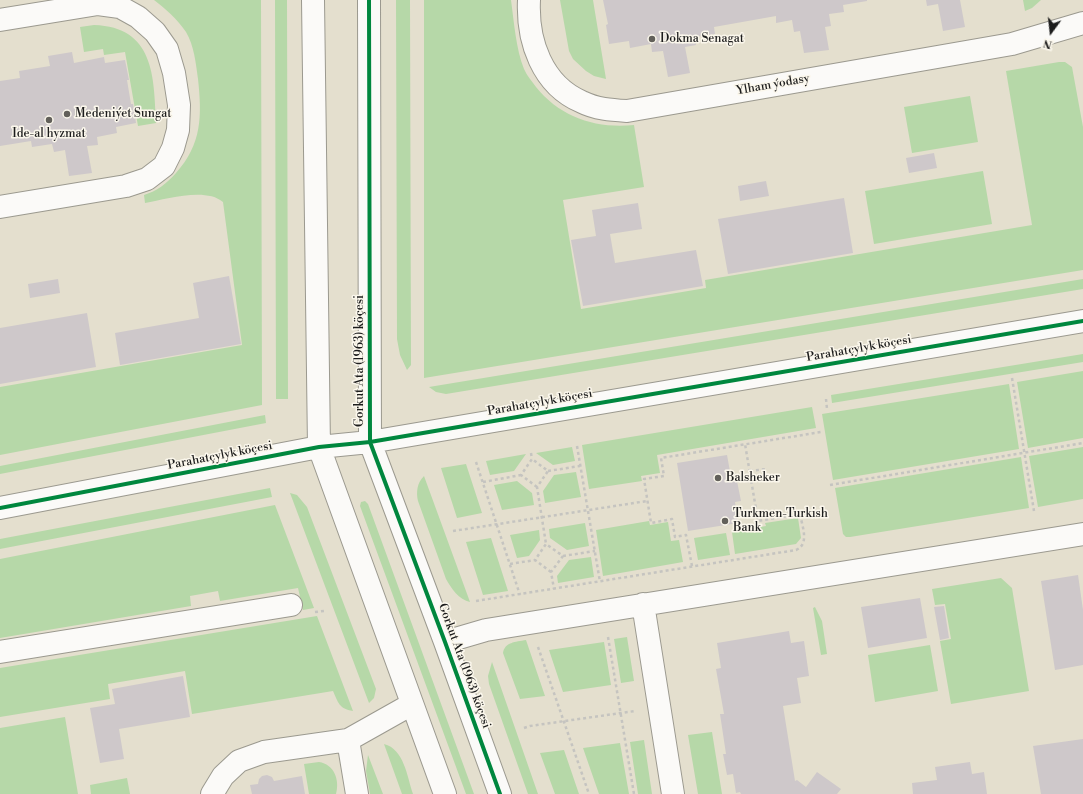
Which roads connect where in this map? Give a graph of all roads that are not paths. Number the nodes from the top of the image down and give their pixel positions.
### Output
1 (313, 0) edge
2 (369, 0) edge
3 (529, 0) edge
4 (0, 20) edge
5 (1083, 23) edge
6 (0, 207) edge
7 (1083, 321) edge
8 (370, 442) junction
9 (319, 448) junction
10 (0, 508) edge
11 (1083, 534) edge
12 (643, 604) junction
13 (290, 605) dead end
14 (445, 642) junction
15 (0, 652) edge
16 (412, 704) junction
17 (348, 740) junction
18 (212, 794) edge
19 (357, 794) edge
20 (445, 794) edge
21 (500, 794) edge
22 (673, 794) edge

1 - 9 street
2 - 8 street, Gorkut Ata (1963) köçesi
3 - 5 street, Ylham ýodasy
4 - 6 street
7 - 8 street, Parahatçylyk köçesi
8 - 9 street, Parahatçylyk köçesi
8 - 14 street, Gorkut Ata (1963) köçesi
9 - 10 street, Parahatçylyk köçesi
9 - 16 street
11 - 12 street
12 - 14 street
12 - 22 street
13 - 15 street
14 - 21 street, Gorkut Ata (1963) köçesi
16 - 17 street
16 - 20 street
17 - 18 street
17 - 19 street

